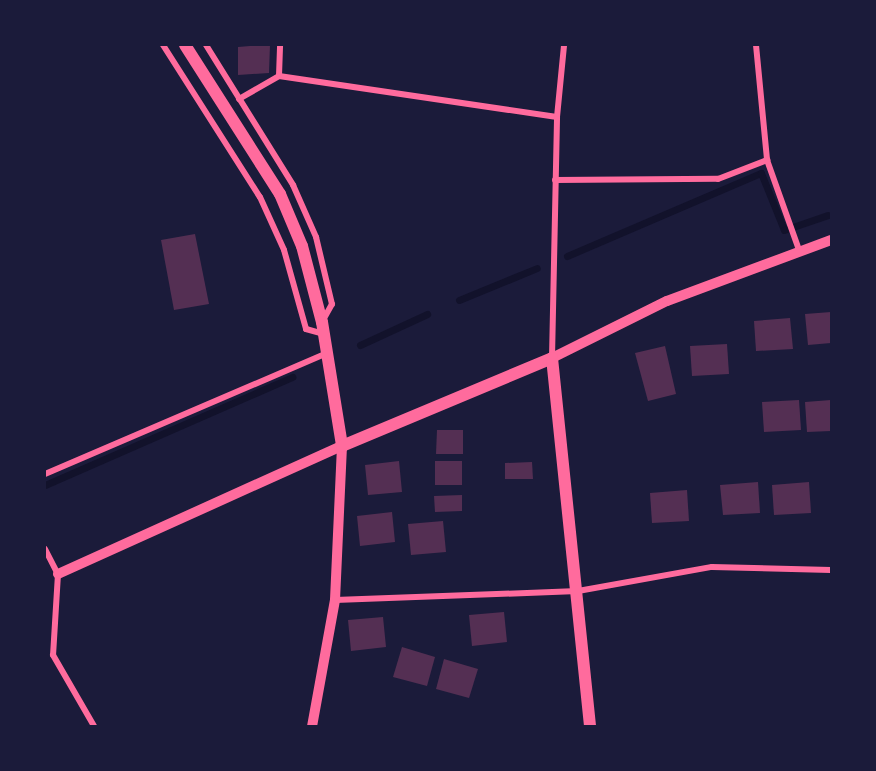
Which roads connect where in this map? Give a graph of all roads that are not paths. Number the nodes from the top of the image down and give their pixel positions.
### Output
1 (162, 45) edge
2 (185, 45) edge
3 (206, 45) edge
4 (280, 45) edge
5 (564, 45) edge
6 (756, 45) edge
7 (279, 76) junction
8 (239, 99) junction
9 (557, 117) junction
10 (767, 160) junction
11 (555, 180) junction
12 (831, 240) edge
13 (799, 250) junction
14 (323, 328) junction
15 (328, 353) junction
16 (552, 358) junction
17 (342, 446) junction
18 (45, 474) edge
19 (45, 549) edge
20 (831, 570) edge
21 (57, 574) junction
22 (578, 591) junction
23 (335, 600) junction
24 (94, 726) edge
25 (312, 726) edge
26 (590, 726) edge

1 - 14 street
2 - 14 main road
3 - 8 street
4 - 7 street
5 - 9 street
6 - 10 street
7 - 8 street
7 - 9 street
8 - 14 street
9 - 11 street
10 - 11 street
10 - 13 street
11 - 16 street
12 - 13 street
13 - 16 street
14 - 15 main road
15 - 17 main road
15 - 18 street
16 - 17 main road
16 - 22 main road
17 - 21 street
17 - 23 street
19 - 21 street
20 - 22 street
21 - 24 street
22 - 23 street
22 - 26 main road
23 - 25 street

